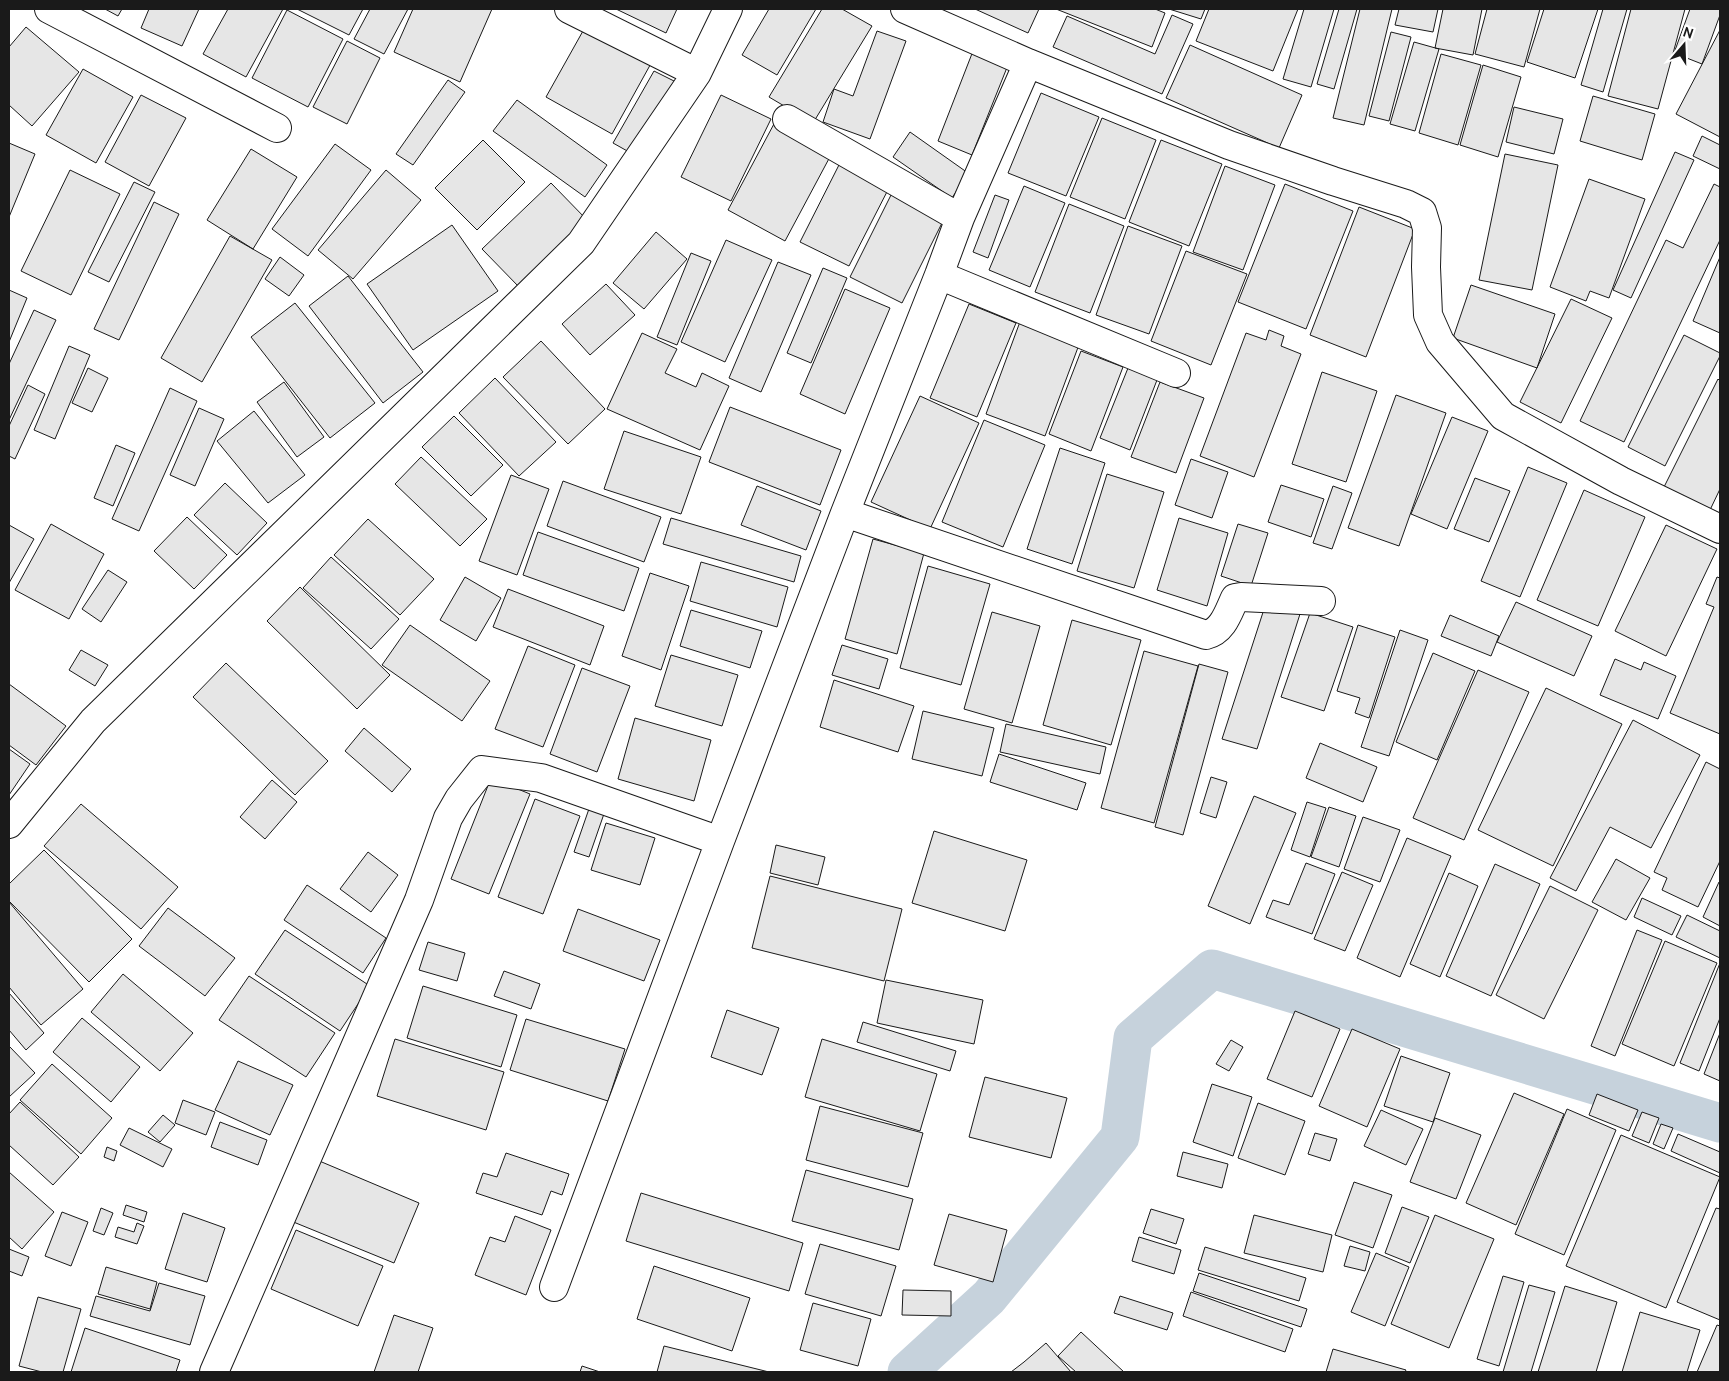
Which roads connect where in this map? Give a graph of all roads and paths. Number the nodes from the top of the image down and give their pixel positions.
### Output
1 (49, 9) edge
2 (569, 9) edge
3 (728, 9) edge
4 (905, 9) edge
5 (1028, 63) junction
6 (697, 73) junction
7 (787, 119) dead end
8 (277, 128) dead end
9 (960, 218) junction
10 (939, 275) junction
11 (1176, 373) dead end
12 (845, 513) junction
13 (1720, 529) edge
14 (1321, 601) dead end
15 (9, 824) edge
16 (720, 840) junction
17 (554, 1287) dead end
18 (214, 1372) edge

1 - 8 street
2 - 6 street
3 - 6 street
4 - 5 street
5 - 9 street
5 - 13 street
6 - 15 street
7 - 9 street
9 - 10 street
10 - 11 street
10 - 12 street
12 - 14 street
12 - 16 street
16 - 17 street
16 - 18 street

